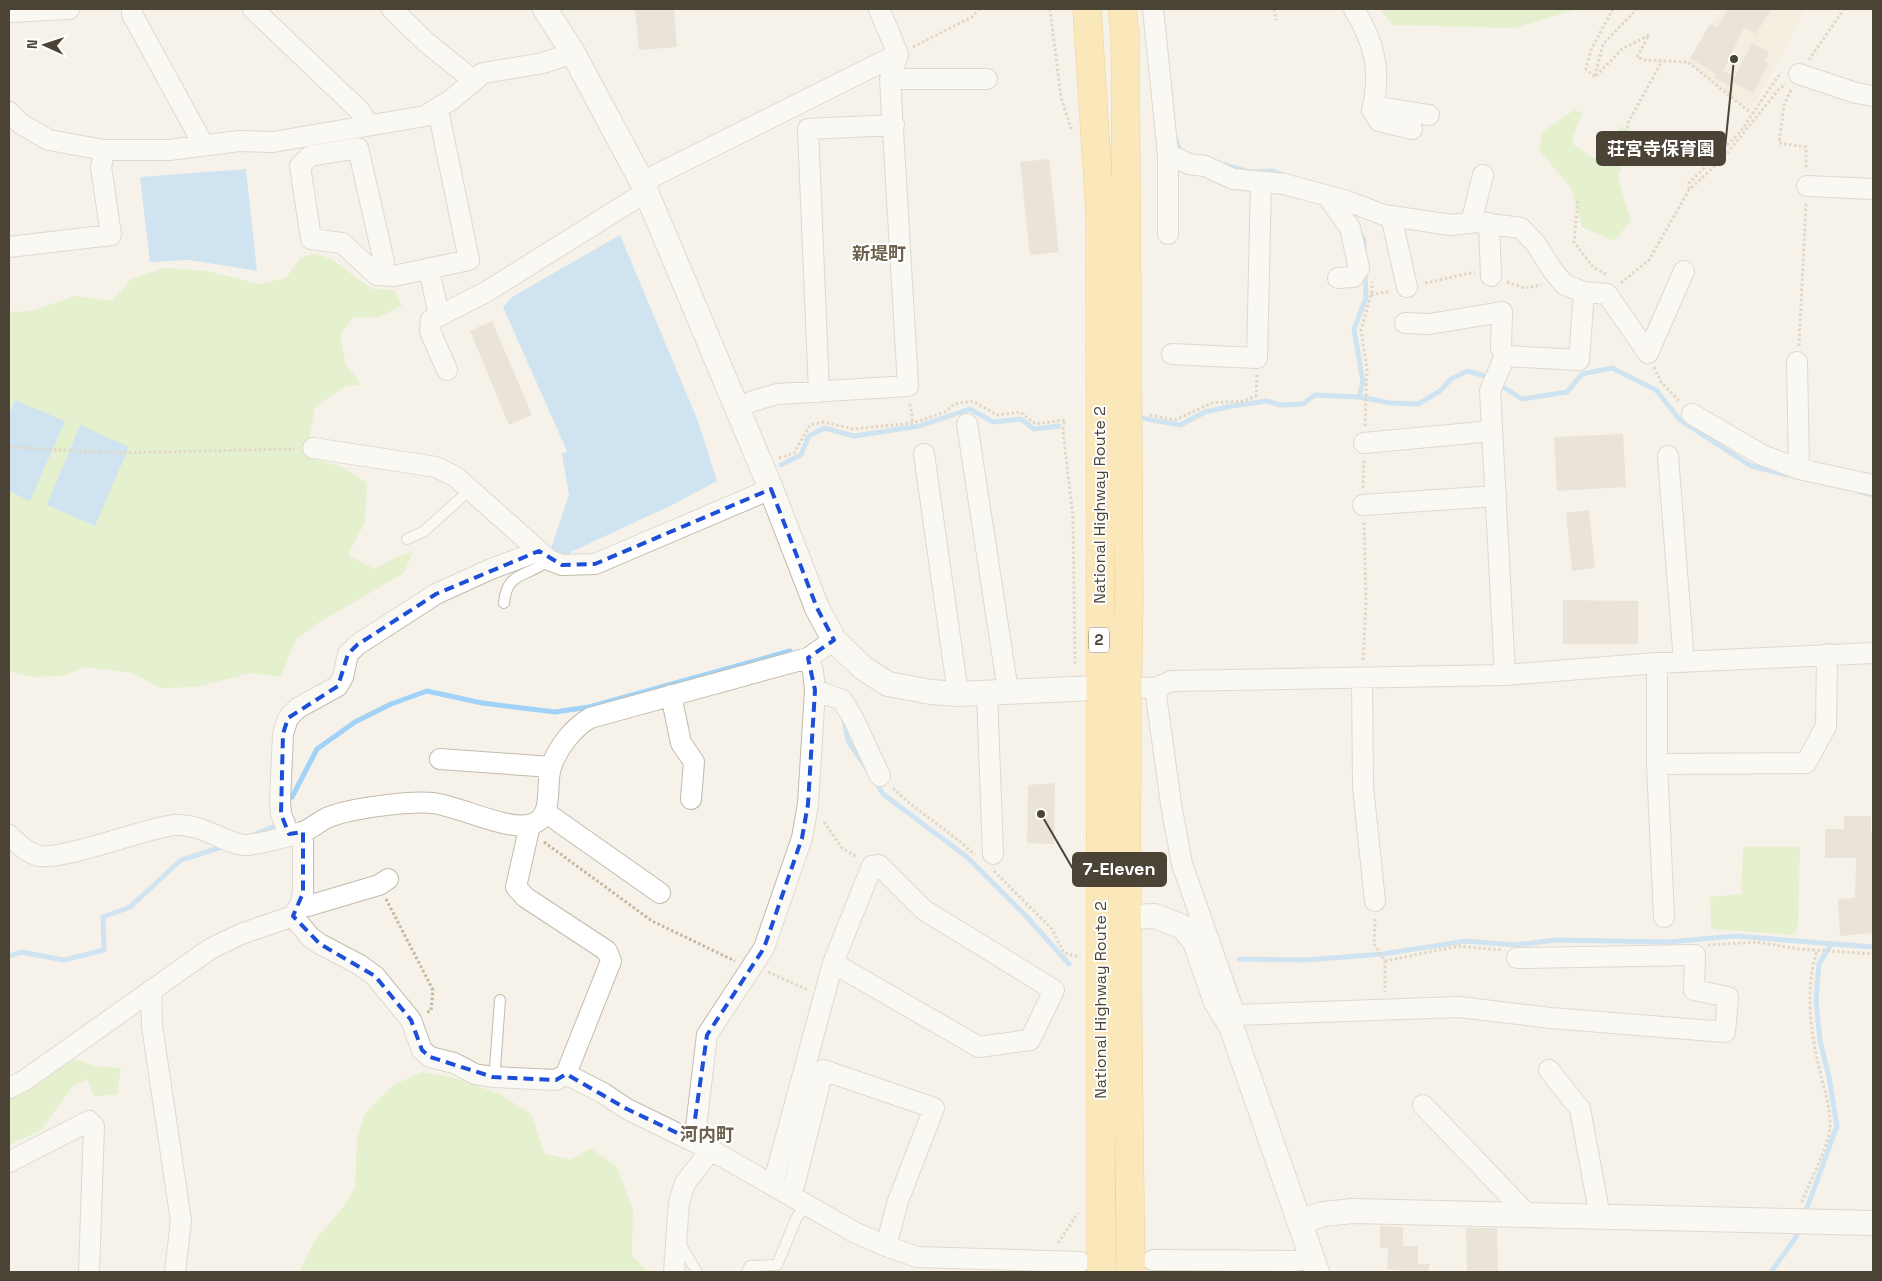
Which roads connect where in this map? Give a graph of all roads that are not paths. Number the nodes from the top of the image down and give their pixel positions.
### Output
1 (69, 9) edge
2 (132, 9) edge
3 (253, 9) edge
4 (392, 9) edge
5 (546, 9) edge
6 (879, 9) edge
7 (1087, 9) edge
8 (1122, 9) edge
9 (1153, 9) edge
10 (1354, 9) edge
11 (14, 11) edge
12 (573, 53) junction
13 (898, 54) junction
14 (1790, 73) road end
15 (890, 79) junction
16 (987, 79) dead end
17 (473, 80) junction
18 (1873, 96) edge
19 (1373, 106) junction
20 (438, 110) junction
21 (1428, 116) dead end
22 (13, 123) edge
23 (368, 124) junction
24 (894, 125) junction
25 (1412, 129) dead end
26 (204, 144) junction
27 (104, 150) junction
28 (1168, 154) junction
29 (1483, 174) dead end
30 (1261, 182) junction
31 (1807, 186) road end
32 (644, 188) junction
33 (1873, 189) edge
34 (1328, 197) junction
35 (1391, 216) junction
36 (1480, 223) junction
37 (1168, 234) dead end
38 (9, 247) edge
39 (429, 269) junction
40 (1684, 271) dead end
41 (377, 275) junction
42 (1491, 276) road end
43 (1338, 278) dead end
44 (1407, 287) road end
45 (1584, 292) junction
46 (441, 313) junction
47 (1405, 323) dead end
48 (1172, 354) dead end
49 (1505, 356) junction
50 (1798, 362) road end
51 (447, 370) dead end
52 (819, 392) junction
53 (738, 408) junction
54 (1692, 414) road end
55 (967, 424) dead end
56 (1492, 431) junction
57 (1364, 442) dead end
58 (314, 448) road end
59 (924, 454) dead end
60 (1668, 456) dead end
61 (1799, 469) junction
62 (1873, 485) edge
63 (771, 489) junction
64 (470, 490) junction
65 (1496, 496) junction
66 (1363, 505) dead end
67 (407, 539) dead end
68 (544, 556) junction
69 (504, 603) dead end
70 (834, 640) junction
71 (1873, 653) edge
72 (1826, 654) junction
73 (808, 658) junction
74 (1684, 662) junction
75 (1657, 664) junction
76 (1505, 675) junction
77 (1362, 678) junction
78 (1127, 687) junction
79 (1155, 688) junction
80 (1099, 689) junction
81 (815, 690) junction
82 (997, 692) junction
83 (958, 694) junction
84 (671, 695) junction
85 (440, 759) dead end
86 (1657, 764) junction
87 (551, 766) junction
88 (880, 776) road end
89 (691, 799) dead end
90 (535, 823) junction
91 (296, 833) junction
92 (9, 835) edge
93 (989, 864) road end
94 (383, 882) road end
95 (660, 892) dead end
96 (1375, 901) road end
97 (297, 910) junction
98 (1664, 916) dead end
99 (1128, 917) junction
100 (1100, 919) junction
101 (1517, 958) dead end
102 (833, 963) junction
103 (151, 990) junction
104 (500, 1000) dead end
105 (1233, 1020) junction
106 (1549, 1070) dead end
107 (566, 1074) junction
108 (493, 1077) junction
109 (9, 1088) edge
110 (1423, 1105) dead end
111 (692, 1140) junction
112 (711, 1150) junction
113 (9, 1162) edge
114 (789, 1195) junction
115 (1529, 1216) junction
116 (1600, 1217) junction
117 (1299, 1222) junction
118 (1873, 1223) edge
119 (677, 1237) junction
120 (886, 1246) junction
121 (1315, 1265) edge
122 (1142, 1266) edge
123 (1091, 1267) edge
124 (89, 1272) edge
125 (175, 1272) edge
126 (674, 1272) edge
127 (697, 1272) edge
128 (747, 1272) edge

1 - 11 street
2 - 26 street
3 - 23 street
4 - 17 street
5 - 12 street
6 - 13 street
7 - 80 highway, National Highway Route 2 / 2
8 - 78 highway, National Highway Route 2 / 2
9 - 28 street
10 - 19 street
12 - 17 street
12 - 32 street
13 - 15 street
13 - 32 street
14 - 18 street
15 - 16 street
15 - 24 street
17 - 20 street
19 - 21 street
19 - 25 street
20 - 23 street
20 - 39 street
22 - 27 street
23 - 26 street
24 - 52 street
24 - 52 street
26 - 27 street
27 - 38 street
28 - 30 street
28 - 37 street
29 - 36 street
30 - 34 street
30 - 48 street
31 - 33 street
32 - 46 street
32 - 53 street
34 - 35 street
34 - 43 street
35 - 36 street
35 - 44 street
36 - 42 street
36 - 45 street
39 - 41 street
39 - 46 street
40 - 45 street
41 - 41 street
45 - 49 street
46 - 51 street
47 - 49 street
49 - 56 street
50 - 61 street
52 - 53 street
53 - 63 street
54 - 61 street
55 - 82 street
56 - 57 street
56 - 65 street
58 - 64 street
59 - 83 street
60 - 74 street
61 - 62 street
63 - 68 street
63 - 70 street
64 - 67 lane
64 - 68 street
65 - 66 street
65 - 76 street
68 - 69 lane
68 - 91 street
70 - 73 street
70 - 83 street
71 - 72 street
72 - 74 street
72 - 86 street
73 - 81 street
73 - 84 street
74 - 75 street
75 - 76 street
75 - 86 street
76 - 77 street
77 - 79 street
77 - 96 street
78 - 79 street
78 - 80 street
78 - 99 highway, National Highway Route 2 / 2
79 - 105 street
80 - 82 street
80 - 100 highway, National Highway Route 2 / 2
81 - 88 street
81 - 111 street
82 - 83 street
82 - 93 street
84 - 87 street
84 - 89 street
85 - 87 street
86 - 98 street
87 - 90 street
90 - 91 street
90 - 95 street
90 - 107 street
91 - 92 street
91 - 97 street
94 - 97 street
97 - 103 street
97 - 108 street
99 - 100 street
99 - 105 street
99 - 122 highway, National Highway Route 2 / 2
100 - 123 highway, National Highway Route 2 / 2
101 - 105 street
102 - 102 street
102 - 114 street
103 - 109 street
103 - 125 street
104 - 108 lane
105 - 117 street
106 - 116 street
107 - 108 street
107 - 111 street
110 - 115 street
111 - 112 street
112 - 114 street
112 - 119 street
113 - 124 street
114 - 120 street
114 - 120 street
114 - 128 lane
115 - 116 street
115 - 117 street
116 - 118 street
117 - 121 street
119 - 126 street
119 - 127 lane
120 - 123 street
121 - 122 street

